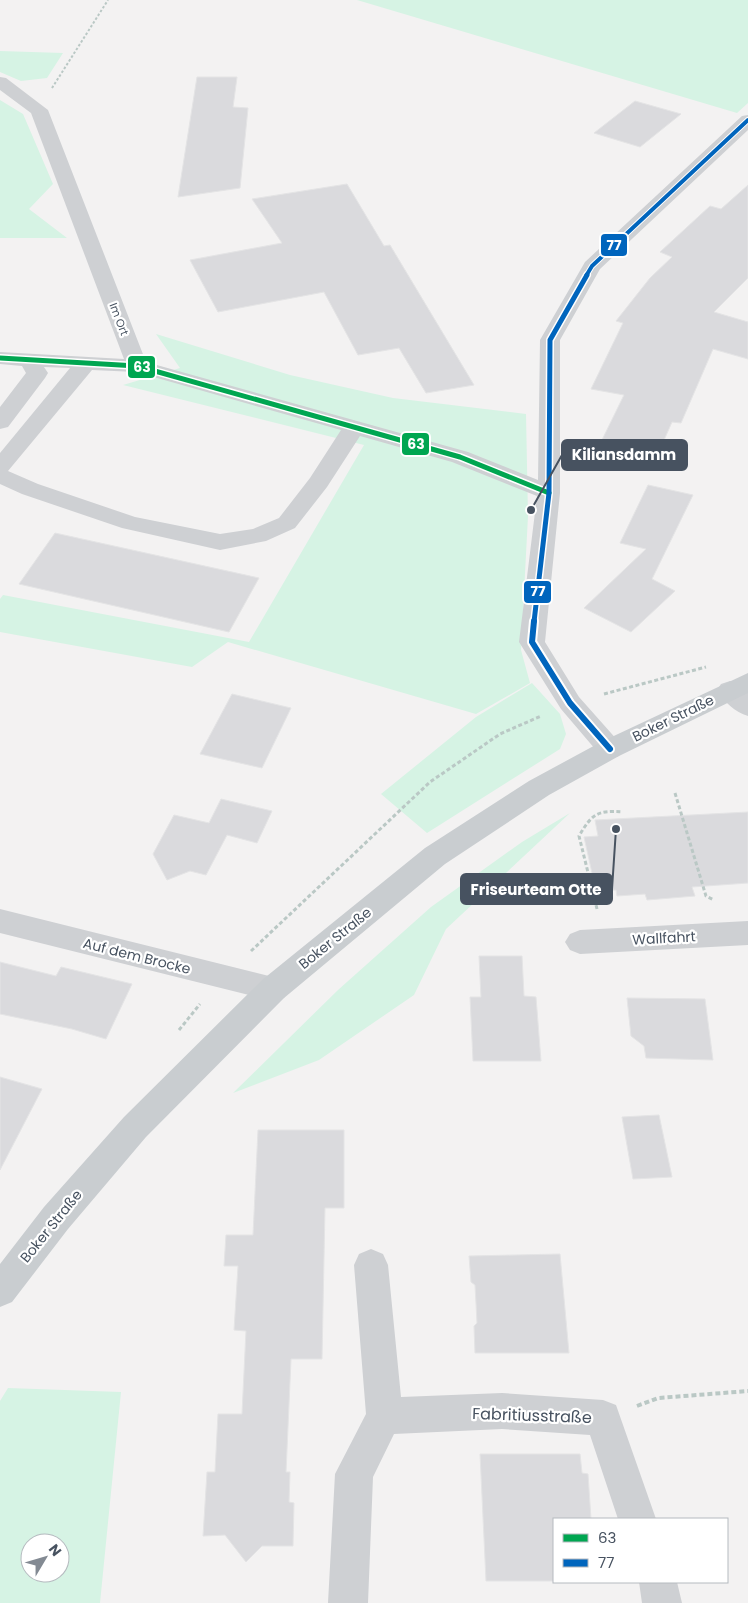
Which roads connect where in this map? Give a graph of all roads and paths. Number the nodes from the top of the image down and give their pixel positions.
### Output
1 (108, 0) edge
2 (0, 82) edge
3 (39, 110) junction
4 (748, 120) edge
5 (0, 358) edge
6 (86, 363) junction
7 (137, 366) junction
8 (34, 367) junction
9 (0, 388) edge
10 (0, 422) edge
11 (354, 427) junction
12 (0, 467) edge
13 (0, 476) edge
14 (548, 493) junction
15 (710, 666) dead end
16 (742, 693) edge
17 (570, 703) junction
18 (610, 749) junction
19 (675, 793) dead end
20 (624, 812) dead end
21 (0, 921) edge
22 (738, 934) edge
23 (592, 942) joint
24 (273, 989) junction
25 (371, 1265) dead end
26 (0, 1291) edge
27 (748, 1391) edge
28 (384, 1416) junction
29 (603, 1418) junction
30 (637, 1518) edge
31 (658, 1583) edge
32 (348, 1603) edge
33 (662, 1603) edge

1 - 3 path
2 - 3 street
3 - 7 street, Im Ort
4 - 14 street
5 - 8 street
6 - 7 street
6 - 8 street
6 - 12 street
7 - 11 street
8 - 9 street
8 - 10 street
11 - 13 street
11 - 14 street
14 - 17 street
15 - 17 path
16 - 18 main road, Boker Straße
17 - 18 street
18 - 24 main road, Boker Straße
19 - 22 path
20 - 23 path
21 - 24 street, Auf dem Brocke
22 - 23 street, Wallfahrt
24 - 26 main road, Boker Straße
25 - 28 street
27 - 29 path
28 - 29 street, Fabritiusstraße
28 - 32 street
29 - 30 street, Fabritiusstraße
31 - 33 street

